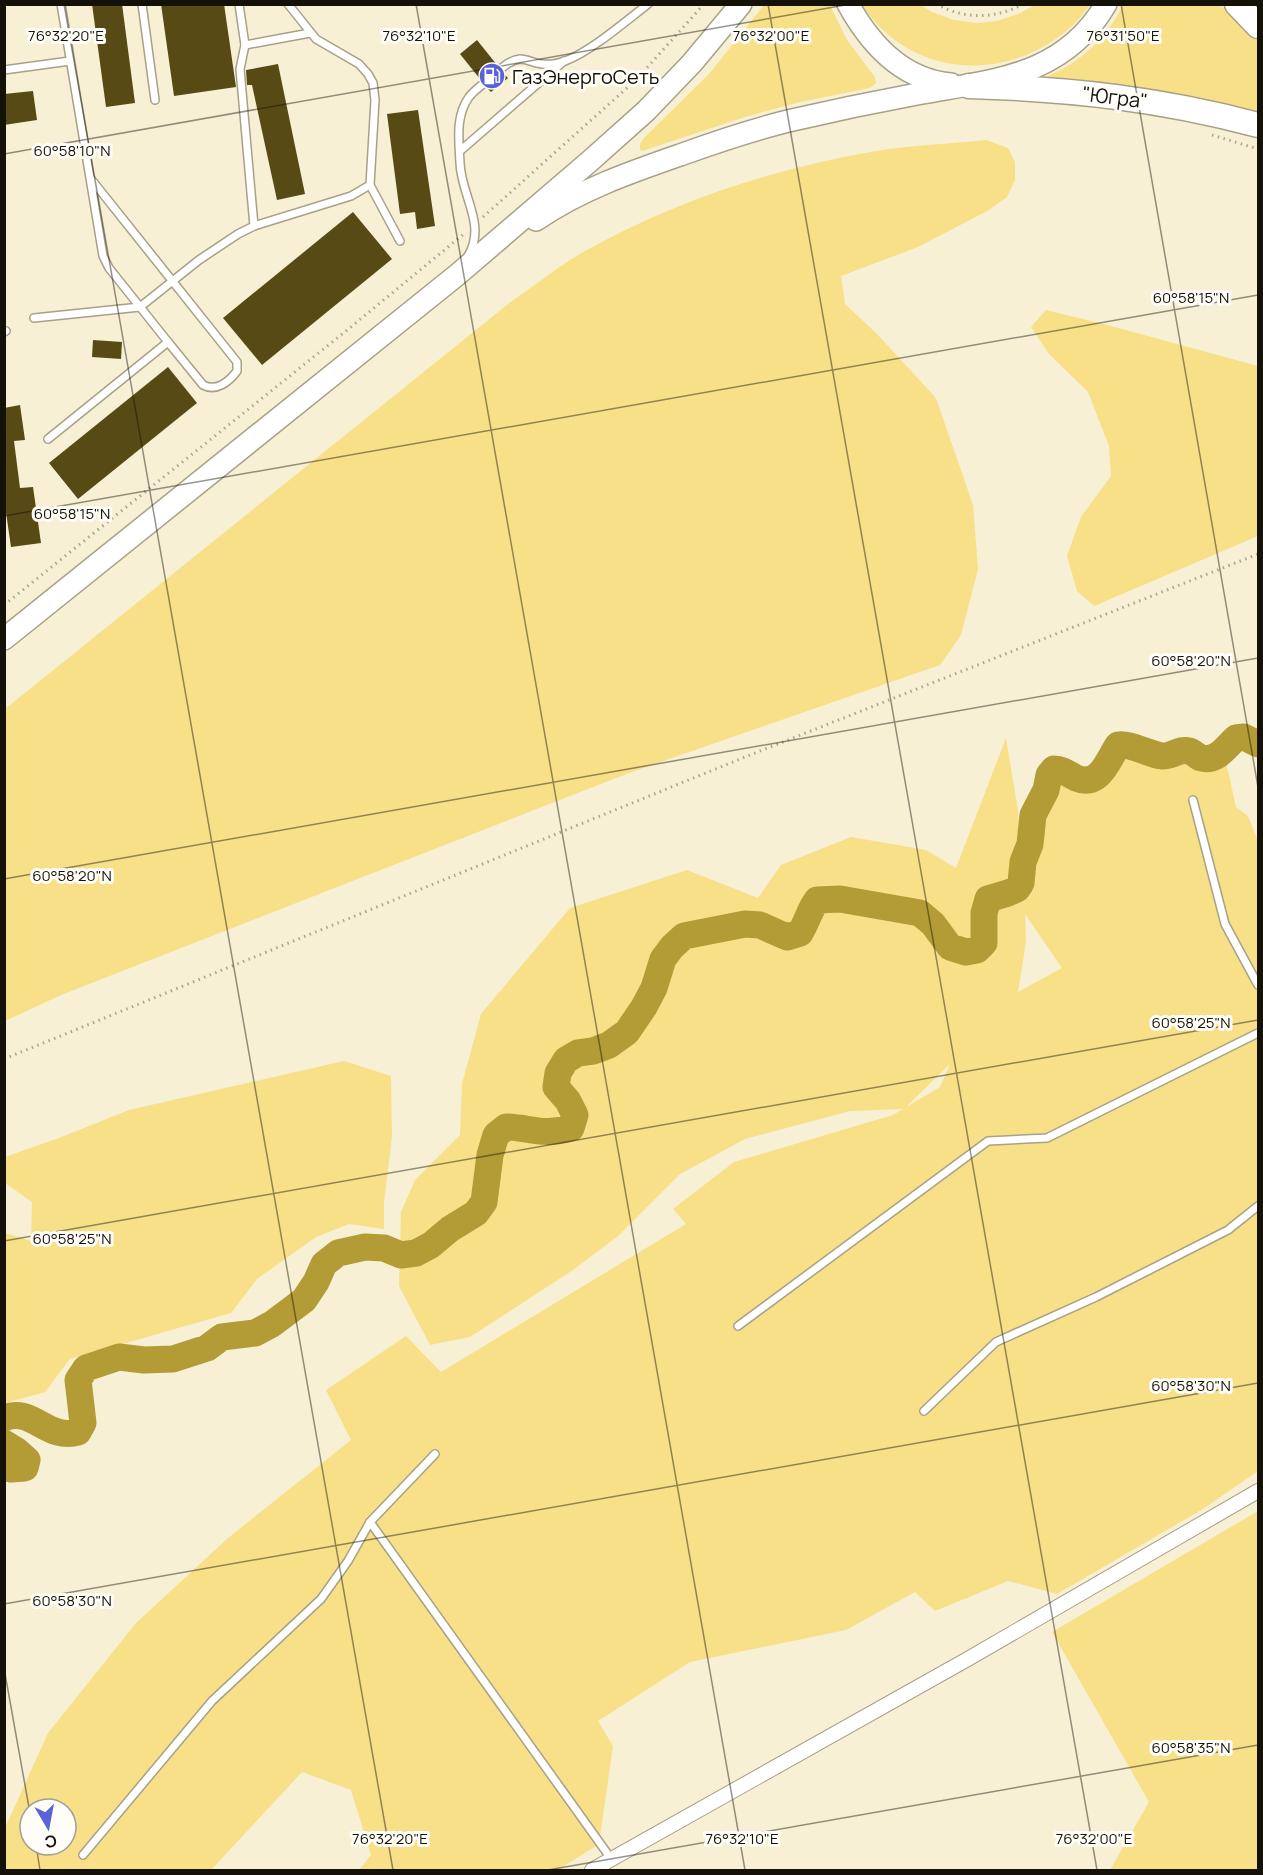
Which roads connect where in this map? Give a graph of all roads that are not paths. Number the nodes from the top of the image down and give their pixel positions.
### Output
1 (62, 4) edge
2 (142, 4) edge
3 (239, 4) edge
4 (288, 4) edge
5 (741, 4) edge
6 (848, 4) edge
7 (1106, 4) edge
8 (1237, 4) edge
9 (645, 5) edge
10 (1258, 26) edge
11 (310, 33) junction
12 (245, 45) junction
13 (70, 61) junction
14 (564, 61) junction
15 (4, 70) edge
16 (969, 86) junction
17 (155, 100) dead end
18 (1258, 125) edge
19 (460, 151) junction
20 (90, 178) junction
21 (370, 185) junction
22 (254, 226) junction
23 (400, 241) dead end
24 (457, 275) junction
25 (172, 281) junction
26 (140, 307) junction
27 (34, 318) dead end
28 (168, 342) junction
29 (48, 440) dead end
30 (4, 639) edge
31 (1193, 800) dead end
32 (1258, 985) edge
33 (1258, 1033) edge
34 (1258, 1206) edge
35 (738, 1326) dead end
36 (924, 1411) dead end
37 (435, 1454) dead end
38 (1258, 1491) edge
39 (370, 1522) junction
40 (83, 1854) dead end
41 (612, 1860) junction
42 (592, 1870) edge

1 - 13 lane
2 - 17 lane
3 - 12 lane
4 - 11 lane
5 - 24 main road
6 - 16 main road
7 - 16 main road
8 - 10 highway
9 - 14 lane
11 - 12 lane
11 - 21 lane
12 - 22 lane
13 - 15 lane
13 - 20 lane
14 - 19 lane
14 - 19 lane
16 - 18 highway, "Югра"
16 - 24 main road
19 - 24 lane
20 - 25 lane
20 - 26 lane
21 - 22 lane
21 - 23 lane
22 - 25 lane
24 - 30 main road
25 - 26 lane
25 - 28 lane
26 - 27 lane
26 - 28 lane
28 - 29 lane
31 - 32 lane
33 - 35 lane
34 - 36 lane
37 - 39 lane
38 - 41 street
39 - 40 lane
39 - 41 lane
41 - 42 street

